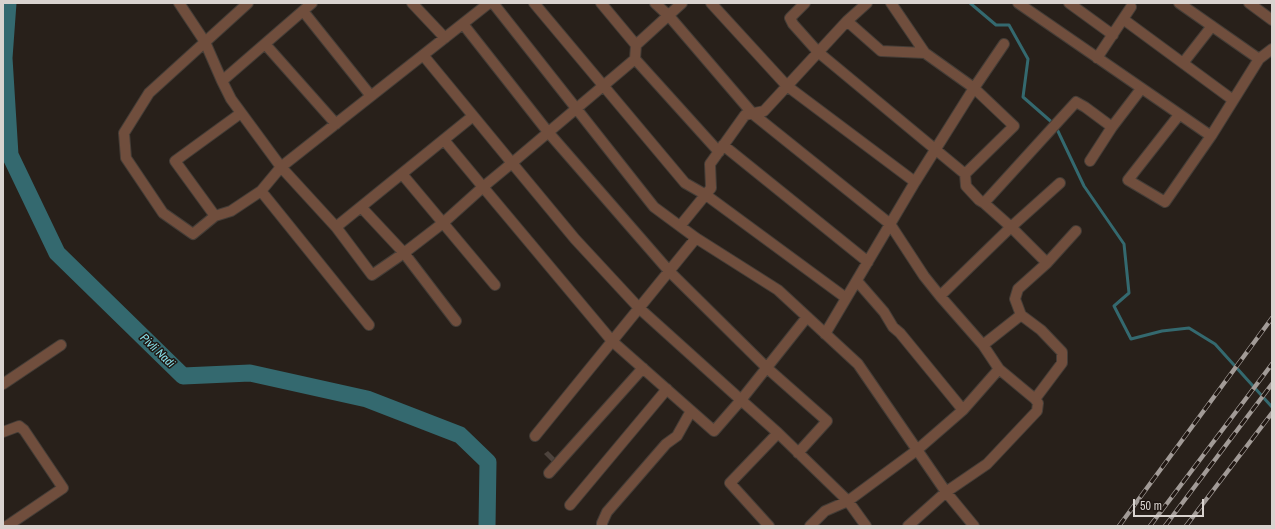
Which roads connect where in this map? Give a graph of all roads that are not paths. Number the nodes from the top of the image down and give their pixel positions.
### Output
1 (178, 3) edge
2 (248, 3) edge
3 (312, 3) edge
4 (412, 3) edge
5 (489, 3) edge
6 (493, 3) edge
7 (534, 3) edge
8 (601, 3) edge
9 (656, 3) edge
10 (682, 3) edge
11 (711, 3) edge
12 (805, 3) edge
13 (867, 3) edge
14 (891, 3) edge
15 (1018, 3) edge
16 (1069, 3) edge
17 (1179, 3) edge
18 (1249, 3) edge
19 (1130, 4) edge
20 (303, 11) junction
21 (669, 16) junction
22 (1123, 19) junction
23 (1272, 20) edge
24 (846, 21) junction
25 (463, 24) junction
26 (1212, 26) junction
27 (1113, 35) junction
28 (445, 38) junction
29 (205, 42) junction
30 (265, 44) junction
31 (1004, 44) dead end
32 (636, 45) junction
33 (1272, 49) edge
34 (818, 52) junction
35 (925, 53) junction
36 (423, 55) junction
37 (1097, 58) junction
38 (634, 59) junction
39 (1259, 59) junction
40 (1183, 64) junction
41 (222, 81) junction
42 (603, 86) junction
43 (787, 86) junction
44 (974, 88) junction
45 (1141, 89) junction
46 (371, 96) junction
47 (1233, 100) junction
48 (576, 108) junction
49 (241, 113) junction
50 (753, 114) junction
51 (1179, 115) junction
52 (473, 116) junction
53 (336, 124) junction
54 (1112, 127) junction
55 (548, 132) junction
56 (1211, 136) junction
57 (444, 140) junction
58 (721, 149) junction
59 (936, 150) junction
60 (1090, 161) dead end
61 (512, 163) junction
62 (281, 167) junction
63 (402, 174) junction
64 (965, 174) junction
65 (916, 182) junction
66 (1060, 183) dead end
67 (483, 187) junction
68 (261, 191) junction
69 (706, 195) junction
70 (984, 203) junction
71 (361, 207) junction
72 (215, 216) junction
73 (443, 223) junction
74 (890, 224) junction
75 (680, 226) junction
76 (336, 227) junction
77 (1011, 227) junction
78 (1076, 231) dead end
79 (696, 238) junction
80 (404, 254) junction
81 (868, 262) junction
82 (1047, 263) junction
83 (669, 271) junction
84 (857, 281) junction
85 (495, 285) dead end
86 (940, 296) junction
87 (846, 298) junction
88 (639, 308) junction
89 (1022, 315) junction
90 (807, 318) junction
91 (456, 321) dead end
92 (369, 325) dead end
93 (825, 334) junction
94 (612, 341) junction
95 (61, 345) dead end
96 (983, 345) junction
97 (643, 368) junction
98 (767, 368) junction
99 (999, 369) junction
100 (3, 384) edge
101 (667, 389) junction
102 (1035, 399) junction
103 (742, 400) junction
104 (963, 410) junction
105 (691, 411) junction
106 (3, 432) edge
107 (778, 433) junction
108 (535, 436) dead end
109 (917, 450) junction
110 (798, 453) junction
111 (549, 473) dead end
112 (946, 492) junction
113 (848, 501) junction
114 (570, 505) dead end
115 (812, 525) edge
116 (7, 526) edge
117 (602, 526) edge
118 (769, 526) edge
119 (866, 526) edge
120 (908, 526) edge
121 (974, 526) edge

1 - 29 street
2 - 29 street
3 - 20 street
4 - 28 street
5 - 25 street
6 - 48 street
7 - 42 street
8 - 32 street
9 - 21 street
10 - 21 street
11 - 43 street
12 - 34 street
13 - 24 street
14 - 35 street
15 - 37 street
16 - 27 street
17 - 26 street
18 - 23 street
19 - 22 street
20 - 30 street
20 - 46 street
21 - 32 street
21 - 50 street
22 - 27 street
22 - 40 street
24 - 34 street
24 - 35 street
25 - 28 street
25 - 55 street
26 - 39 street
26 - 40 street
27 - 37 street
28 - 36 street
29 - 41 street
29 - 72 street
30 - 41 street
30 - 53 street
31 - 44 street
32 - 38 street
33 - 39 street
34 - 43 street
34 - 59 street
35 - 44 street
36 - 46 street
36 - 52 street
37 - 45 street
38 - 42 street
38 - 58 street
39 - 47 street
40 - 47 street
41 - 49 street
42 - 48 street
42 - 69 street
43 - 50 street
43 - 65 street
44 - 59 street
44 - 64 street
45 - 51 street
45 - 54 street
46 - 53 street
47 - 56 street
48 - 55 street
48 - 75 street
49 - 62 street
49 - 72 street
50 - 58 street
50 - 74 street
51 - 56 street
51 - 56 street
52 - 57 street
52 - 61 street
53 - 62 street
54 - 60 street
54 - 70 street
55 - 61 street
55 - 83 street
57 - 63 street
57 - 67 street
58 - 69 street
58 - 81 street
59 - 64 street
59 - 65 street
61 - 67 street
61 - 88 street
62 - 68 street
62 - 76 street
63 - 71 street
63 - 73 street
64 - 70 street
65 - 74 street
66 - 77 street
67 - 73 street
67 - 94 street
68 - 72 street
68 - 92 street
69 - 75 street
69 - 87 street
70 - 77 street
71 - 76 street
71 - 80 street
73 - 80 street
73 - 85 street
74 - 81 street
74 - 86 street
75 - 79 street
76 - 80 street
77 - 82 street
77 - 86 street
78 - 82 street
79 - 83 street
79 - 90 street
80 - 91 street
81 - 84 street
82 - 89 street
83 - 88 street
83 - 98 street
84 - 87 street
84 - 104 street
86 - 96 street
87 - 93 street
88 - 94 street
88 - 103 street
89 - 96 street
89 - 102 street
90 - 93 street
90 - 98 street
93 - 109 street
94 - 97 street
94 - 108 street
95 - 100 street
96 - 99 street
97 - 101 street
97 - 111 street
98 - 103 street
98 - 110 street
99 - 102 street
99 - 104 street
101 - 105 street
101 - 114 street
102 - 112 street
103 - 105 street
103 - 107 street
104 - 109 street
105 - 117 street
106 - 116 street
107 - 110 street
107 - 118 street
109 - 112 street
109 - 113 street
110 - 113 street
112 - 120 street
112 - 121 street
113 - 115 street
113 - 119 street

